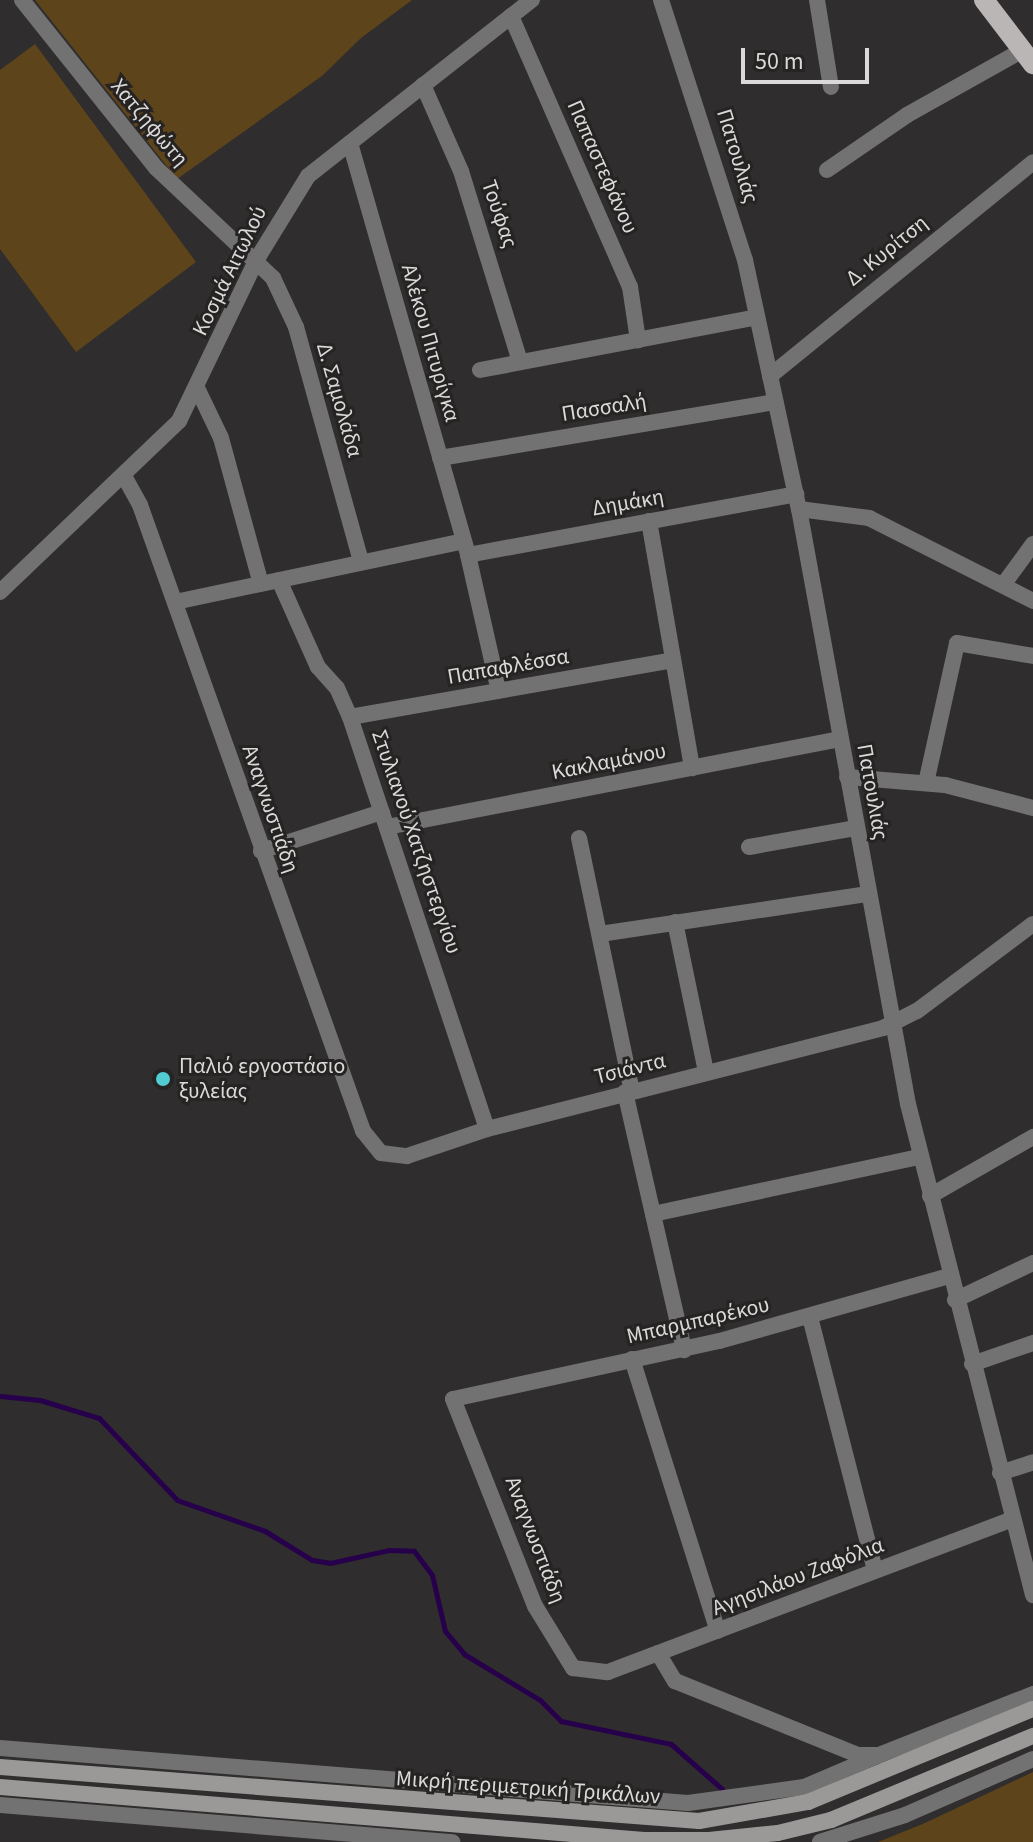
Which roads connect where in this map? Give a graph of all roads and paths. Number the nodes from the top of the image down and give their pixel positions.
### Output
1 (22, 0) edge
2 (532, 0) edge
3 (661, 0) edge
4 (817, 0) edge
5 (984, 0) edge
6 (511, 16) junction
7 (1028, 57) edge
8 (423, 85) junction
9 (831, 87) dead end
10 (350, 143) junction
11 (1033, 162) edge
12 (827, 170) dead end
13 (257, 259) junction
14 (757, 317) junction
15 (638, 340) junction
16 (520, 362) junction
17 (480, 370) dead end
18 (770, 376) junction
19 (198, 390) junction
20 (775, 402) junction
21 (440, 458) junction
22 (124, 476) junction
23 (798, 502) junction
24 (649, 521) junction
25 (1033, 544) edge
26 (466, 548) junction
27 (361, 562) junction
28 (28, 565) junction
29 (0, 577) edge
30 (279, 580) junction
31 (261, 584) junction
32 (1003, 585) junction
33 (0, 592) edge
34 (1033, 601) edge
35 (175, 602) junction
36 (1033, 656) edge
37 (673, 660) junction
38 (499, 691) junction
39 (350, 717) junction
40 (840, 739) junction
41 (692, 768) junction
42 (847, 777) junction
43 (926, 783) junction
44 (1033, 808) edge
45 (384, 820) junction
46 (856, 828) junction
47 (579, 838) dead end
48 (749, 847) dead end
49 (261, 851) junction
50 (868, 894) junction
51 (675, 922) junction
52 (1033, 924) edge
53 (600, 934) junction
54 (893, 1025) junction
55 (706, 1072) junction
56 (629, 1091) junction
57 (487, 1129) junction
58 (1033, 1137) edge
59 (381, 1153) joint
60 (920, 1157) junction
61 (930, 1196) junction
62 (653, 1214) junction
63 (1033, 1263) edge
64 (949, 1276) junction
65 (955, 1300) junction
66 (810, 1317) junction
67 (1033, 1343) edge
68 (684, 1350) junction
69 (632, 1359) junction
70 (972, 1364) junction
71 (453, 1399) joint
72 (1033, 1462) edge
73 (1000, 1473) junction
74 (1012, 1519) junction
75 (875, 1571) junction
76 (1033, 1595) edge
77 (718, 1631) junction
78 (658, 1653) junction
79 (598, 1672) joint
80 (1033, 1694) edge
81 (1033, 1709) edge
82 (1033, 1736) edge
83 (0, 1748) edge
84 (879, 1755) junction
85 (1033, 1759) edge
86 (0, 1767) edge
87 (0, 1787) edge
88 (0, 1805) edge
89 (452, 1842) edge
90 (820, 1842) edge

1 - 13 street, Χατζηφώτη
2 - 6 street, Κοσμά Αιτωλού
3 - 14 street, Πατουλιάς
4 - 9 street
5 - 7 main road
6 - 8 street, Κοσμά Αιτωλού
6 - 15 street, Παπαστεφάνου
7 - 12 street
8 - 10 street, Κοσμά Αιτωλού
8 - 16 street, Τούφας
10 - 13 street, Κοσμά Αιτωλού
10 - 21 street, Αλέκου Πιτυρίγκα
11 - 18 street, Δ. Κυρίτση
13 - 19 street, Κοσμά Αιτωλού
13 - 27 street, Δ. Σαμολάδα
14 - 15 street
14 - 18 street, Πατουλιάς
15 - 16 street
16 - 17 street
18 - 20 street, Πατουλιάς
19 - 22 street, Κοσμά Αιτωλού
19 - 31 street
20 - 21 street, Πασσαλή
20 - 23 street, Πατουλιάς
21 - 26 street, Αλέκου Πιτυρίγκα
22 - 28 street, Κοσμά Αιτωλού
22 - 35 street, Αναγνωστιάδη
23 - 24 street, Δημάκη
23 - 32 street, Δημάκη
23 - 40 street, Πατουλιάς
24 - 26 street, Δημάκη
24 - 37 street
25 - 32 street
26 - 27 street, Δημάκη
26 - 38 street, Αλέκου Πιτυρίγκα
27 - 30 street, Δημάκη
28 - 29 street
28 - 33 street, Κοσμά Αιτωλού
30 - 31 street, Δημάκη
30 - 39 street, Στυλιανού Χατζηστεργίου
31 - 35 street, Δημάκη
32 - 34 street, Δημάκη
35 - 49 street, Αναγνωστιάδη
36 - 43 street
37 - 38 street, Παπαφλέσσα
37 - 41 street
38 - 39 street, Παπαφλέσσα
39 - 45 street, Στυλιανού Χατζηστεργίου
40 - 41 street, Κακλαμάνου
40 - 42 street, Πατουλιάς
41 - 45 street, Κακλαμάνου
42 - 43 street
42 - 46 street, Πατουλιάς
43 - 44 street
45 - 49 street, Κακλαμάνου
45 - 57 street, Στυλιανού Χατζηστεργίου
46 - 48 street
46 - 50 street, Πατουλιάς
47 - 53 street
49 - 59 street, Αναγνωστιάδη
50 - 51 street
50 - 54 street, Πατουλιάς
51 - 53 street
51 - 55 street
52 - 54 street
53 - 56 street
54 - 55 street, Τσιάντα
54 - 60 street, Πατουλιάς
55 - 56 street, Τσιάντα
56 - 57 street, Τσιάντα
56 - 62 street
57 - 59 street, Τσιάντα
58 - 61 street
60 - 61 street, Πατουλιάς
60 - 62 street
61 - 64 street, Πατουλιάς
62 - 68 street
63 - 65 street
64 - 65 street, Πατουλιάς
64 - 66 street, Μπαρμπαρέκου
65 - 70 street, Πατουλιάς
66 - 68 street, Μπαρμπαρέκου
66 - 75 street
67 - 70 street
68 - 69 street, Μπαρμπαρέκου
69 - 71 street, Μπαρμπαρέκου
69 - 77 street
70 - 73 street, Πατουλιάς
71 - 79 street, Αναγνωστιάδη
72 - 73 street
73 - 74 street, Πατουλιάς
74 - 75 street, Αγησιλάου Ζαφόλια
74 - 76 street, Πατουλιάς
75 - 77 street, Αγησιλάου Ζαφόλια
77 - 78 street, Αγησιλάου Ζαφόλια
78 - 79 street, Αγησιλάου Ζαφόλια
78 - 84 street
80 - 84 street
81 - 86 main road, Μικρή περιμετρική Τρικάλων
82 - 87 main road, Μικρή περιμετρική Τρικάλων
83 - 84 street
85 - 90 street
88 - 89 street

